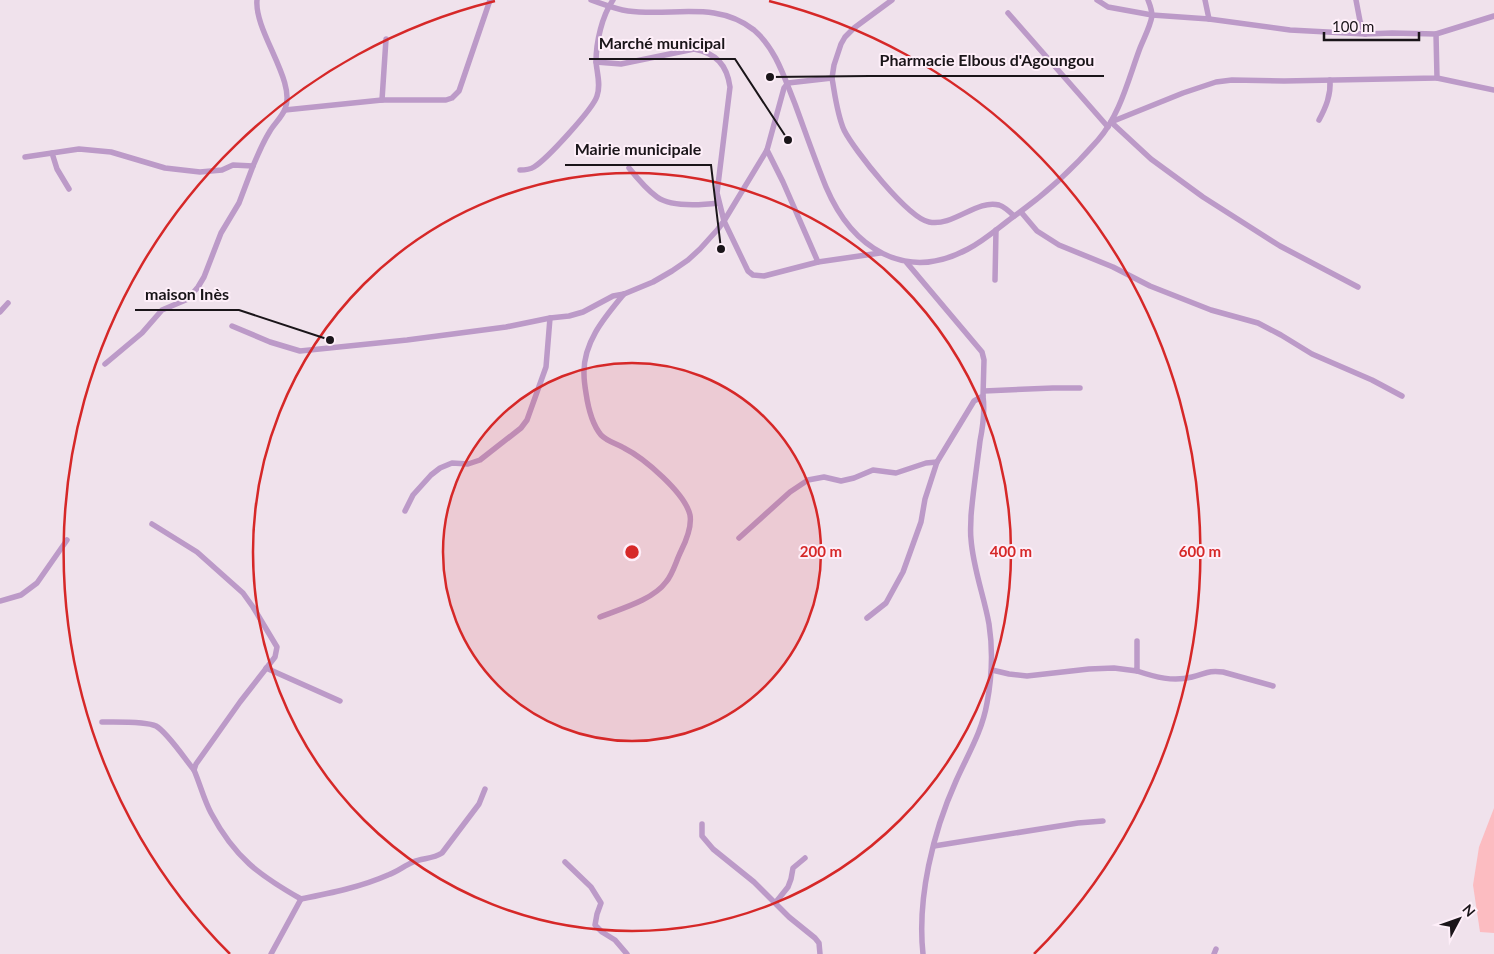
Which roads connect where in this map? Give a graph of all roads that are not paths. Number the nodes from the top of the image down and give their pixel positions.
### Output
1 (257, 0) edge
2 (490, 0) edge
3 (591, 0) edge
4 (892, 0) edge
5 (1097, 0) edge
6 (1148, 0) edge
7 (1205, 0) edge
8 (1356, 0) edge
9 (611, 3) edge
10 (1008, 13) dead end
11 (1152, 15) junction
12 (1494, 16) edge
13 (1210, 19) junction
14 (1365, 34) junction
15 (1436, 34) junction
16 (386, 40) dead end
17 (596, 62) junction
18 (832, 78) junction
19 (1437, 78) junction
20 (1330, 80) junction
21 (788, 83) junction
22 (1494, 90) edge
23 (382, 100) junction
24 (285, 110) junction
25 (1319, 120) dead end
26 (1110, 125) junction
27 (767, 150) junction
28 (52, 153) junction
29 (25, 157) dead end
30 (253, 166) junction
31 (628, 168) dead end
32 (520, 170) dead end
33 (68, 189) dead end
34 (719, 203) junction
35 (1021, 212) junction
36 (1014, 216) junction
37 (724, 221) junction
38 (996, 230) junction
39 (880, 253) junction
40 (818, 262) junction
41 (907, 262) junction
42 (995, 280) dead end
43 (1358, 287) dead end
44 (624, 294) junction
45 (8, 303) dead end
46 (0, 312) edge
47 (550, 318) junction
48 (232, 326) dead end
49 (105, 364) dead end
50 (1080, 388) dead end
51 (984, 393) junction
52 (1402, 396) dead end
53 (937, 462) junction
54 (405, 511) dead end
55 (152, 524) dead end
56 (739, 538) dead end
57 (67, 540) dead end
58 (0, 601) edge
59 (600, 617) dead end
60 (867, 618) dead end
61 (1137, 641) dead end
62 (266, 668) junction
63 (992, 670) junction
64 (1137, 671) junction
65 (1273, 686) dead end
66 (340, 701) dead end
67 (102, 722) dead end
68 (194, 770) junction
69 (485, 790) dead end
70 (1103, 820) dead end
71 (702, 824) dead end
72 (934, 846) junction
73 (805, 858) dead end
74 (565, 862) dead end
75 (301, 899) junction
76 (776, 902) junction
77 (271, 954) edge
78 (628, 954) edge
79 (820, 954) edge
80 (923, 954) edge

1 - 24 street
2 - 23 street
3 - 9 street
4 - 18 street
5 - 11 street
6 - 11 street
7 - 13 street
8 - 14 street
9 - 17 street
9 - 21 street
10 - 26 street
11 - 13 street
11 - 26 street
12 - 15 street
13 - 14 street
14 - 15 street
15 - 19 street
16 - 23 street
17 - 32 street
17 - 34 street
18 - 21 street
18 - 36 street
19 - 20 street
19 - 22 street
20 - 25 street
20 - 26 street
21 - 27 street
21 - 39 street
23 - 24 street
24 - 30 street
26 - 35 street
26 - 43 street
27 - 37 street
27 - 40 street
28 - 29 street
28 - 30 street
28 - 33 street
30 - 49 street
31 - 34 street
34 - 37 street
35 - 36 street
35 - 52 street
36 - 38 street
37 - 40 street
37 - 44 street
38 - 41 street
38 - 42 street
39 - 40 street
39 - 41 street
41 - 51 street
44 - 47 street
44 - 59 street
45 - 46 street
47 - 48 street
47 - 54 street
50 - 51 street
51 - 53 street
51 - 63 street
53 - 56 street
53 - 60 street
55 - 62 street
57 - 58 street
61 - 64 street
62 - 66 street
62 - 68 street
63 - 64 street
63 - 72 street
64 - 65 street
67 - 68 street
68 - 75 street
69 - 75 street
70 - 72 street
71 - 76 street
72 - 80 street
73 - 76 street
74 - 78 street
75 - 77 street
76 - 79 street

